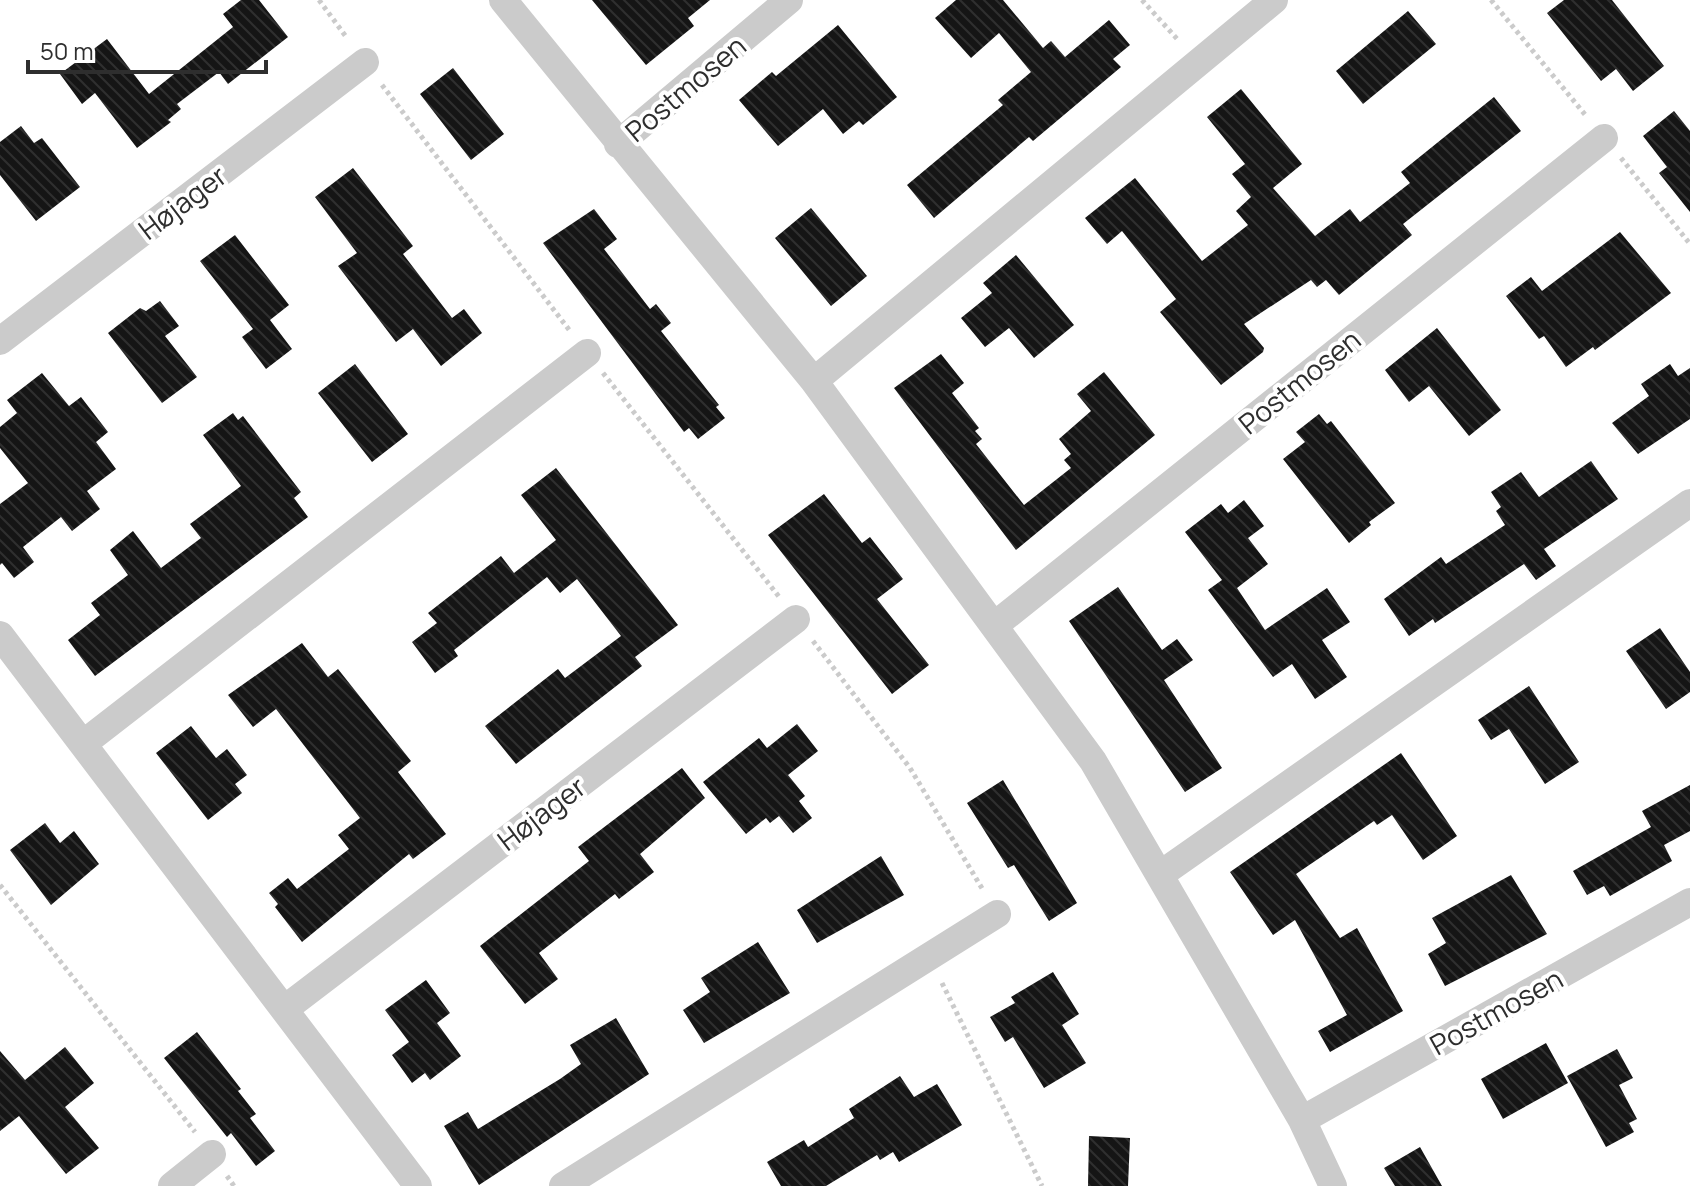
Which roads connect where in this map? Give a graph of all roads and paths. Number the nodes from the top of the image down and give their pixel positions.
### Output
1 (319, 0) edge
2 (503, 0) edge
3 (789, 0) edge
4 (1142, 0) edge
5 (1274, 0) edge
6 (365, 62) junction
7 (1199, 63) junction
8 (1604, 138) dead end
9 (618, 144) junction
10 (0, 341) edge
11 (587, 353) junction
12 (814, 381) junction
13 (1690, 503) edge
14 (796, 619) junction
15 (995, 625) junction
16 (0, 635) edge
17 (84, 743) junction
18 (1161, 874) junction
19 (0, 885) edge
20 (1690, 902) edge
21 (997, 914) joint
22 (929, 957) junction
23 (286, 1008) junction
24 (1302, 1120) junction
25 (212, 1154) junction
26 (172, 1186) edge
27 (234, 1186) edge
28 (418, 1186) edge
29 (563, 1186) edge
30 (1042, 1186) edge
31 (1333, 1186) edge

1 - 6 path
2 - 9 street, Postmosen
3 - 9 street, Postmosen
4 - 7 path
5 - 7 street
6 - 10 street, Højager
6 - 11 path
7 - 12 street
8 - 15 street, Postmosen
9 - 12 street, Postmosen
11 - 14 path
11 - 17 street
12 - 15 street, Postmosen
13 - 18 street
14 - 21 path
14 - 23 street, Højager
15 - 18 street, Postmosen
16 - 17 street
17 - 23 street
18 - 24 street, Postmosen
19 - 25 path
20 - 24 street, Postmosen
21 - 22 street
22 - 29 street
22 - 30 path
23 - 28 street
24 - 31 street, Postmosen
25 - 26 street
25 - 27 path

